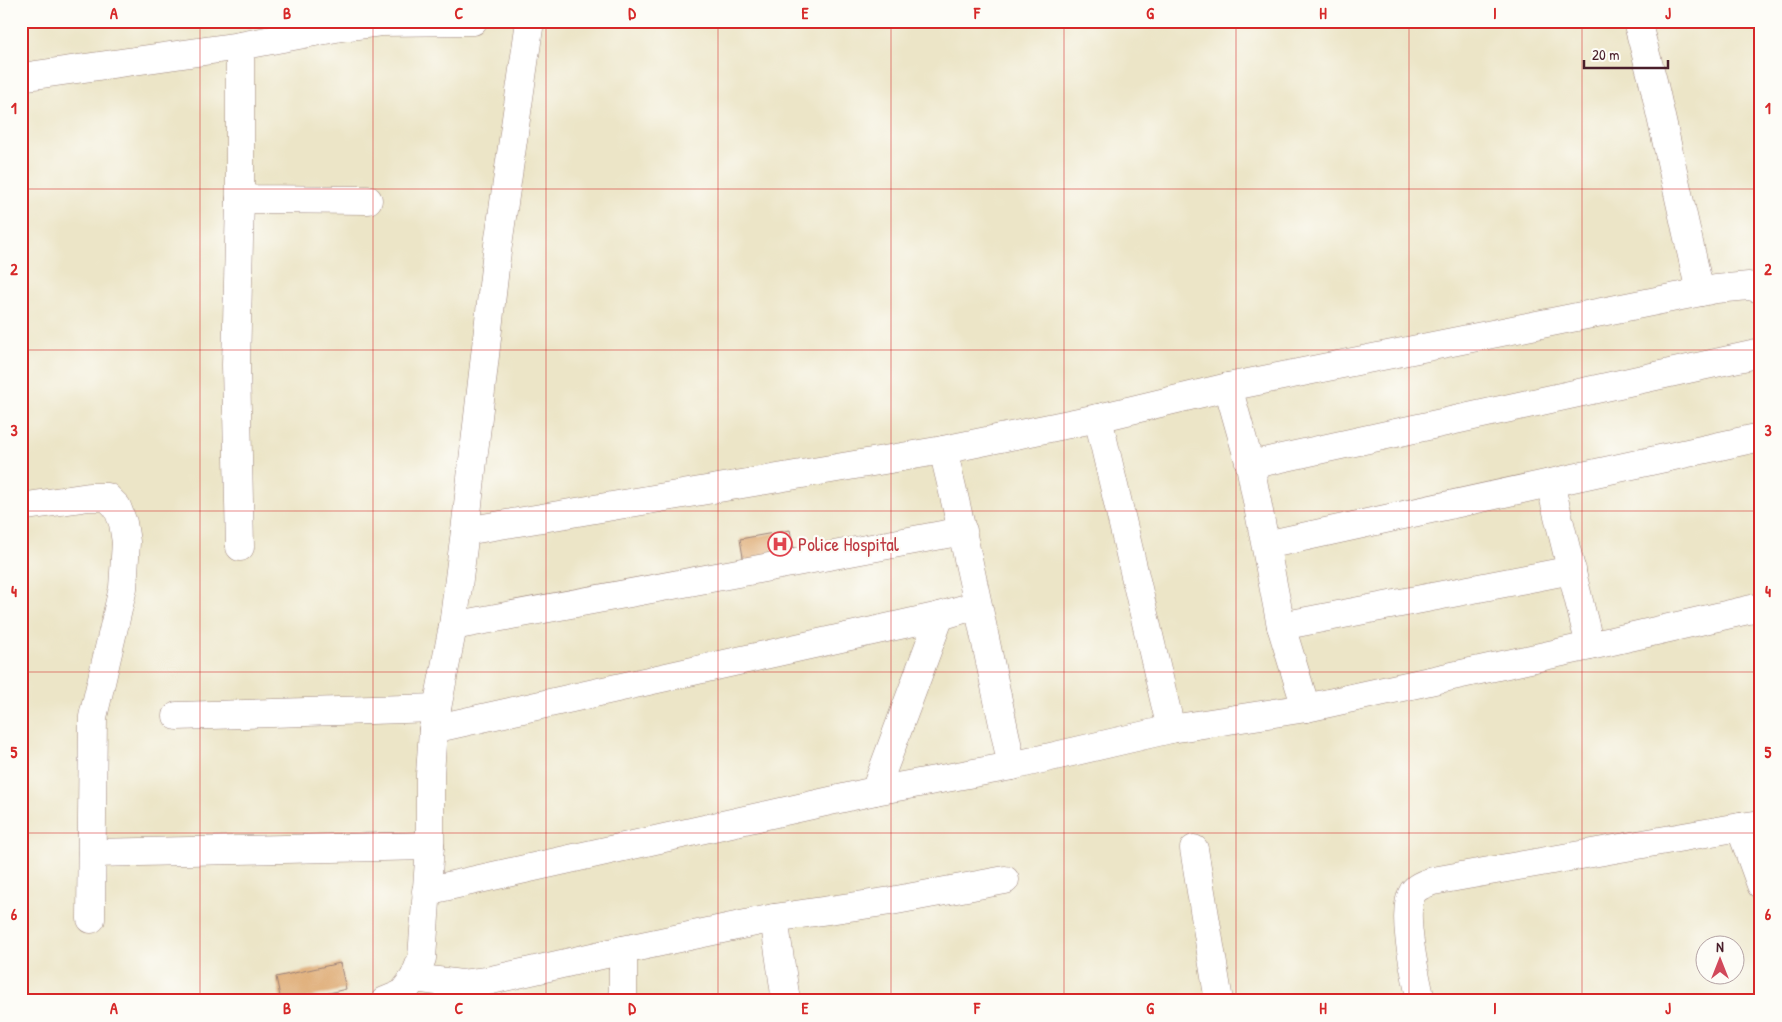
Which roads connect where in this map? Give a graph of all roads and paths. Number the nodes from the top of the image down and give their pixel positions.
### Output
1 (473, 21) edge
2 (530, 21) edge
3 (1637, 21) edge
4 (340, 24) edge
5 (240, 46) junction
6 (21, 77) edge
7 (240, 199) junction
8 (368, 200) dead end
9 (1761, 289) edge
10 (1700, 292) junction
11 (1761, 353) edge
12 (1228, 387) junction
13 (1098, 418) junction
14 (1761, 437) edge
15 (943, 450) junction
16 (1250, 465) junction
17 (1550, 483) junction
18 (27, 506) dead end
19 (465, 531) junction
20 (964, 531) junction
21 (1266, 545) junction
22 (240, 547) dead end
23 (1572, 570) junction
24 (977, 605) junction
25 (1761, 606) edge
26 (940, 616) junction
27 (453, 626) junction
28 (1281, 626) junction
29 (1590, 646) junction
30 (1306, 708) junction
31 (177, 716) dead end
32 (435, 718) junction
33 (1171, 729) junction
34 (1012, 766) junction
35 (876, 791) junction
36 (1750, 825) edge
37 (430, 846) junction
38 (1194, 849) dead end
39 (92, 853) junction
40 (1004, 880) dead end
41 (1761, 885) edge
42 (426, 891) junction
43 (774, 918) junction
44 (92, 919) dead end
45 (623, 950) junction
46 (401, 993) edge
47 (623, 1001) edge
48 (786, 1001) edge
49 (1219, 1001) edge
50 (1421, 1001) edge

1 - 4 street
2 - 19 street
3 - 10 street
4 - 5 street
5 - 6 street
5 - 7 street
7 - 8 street
7 - 22 street
9 - 10 street
10 - 12 street
11 - 16 street
12 - 13 street
12 - 16 street
13 - 15 street
13 - 33 street
14 - 17 street
15 - 19 street
15 - 20 street
16 - 21 street
17 - 21 street
17 - 23 street
18 - 39 street
19 - 27 street
20 - 24 street
20 - 27 street
21 - 28 street
23 - 28 street
23 - 29 street
24 - 26 street
24 - 34 street
25 - 29 street
26 - 32 street
26 - 35 street
27 - 32 street
28 - 30 street
29 - 30 street
30 - 33 street
31 - 32 street
32 - 37 street
33 - 34 street
34 - 35 street
35 - 42 street
36 - 41 street
36 - 50 street
37 - 39 street
37 - 42 street
38 - 49 street
39 - 44 street
40 - 43 street
42 - 46 street
43 - 45 street
43 - 48 street
45 - 46 street
45 - 47 street

